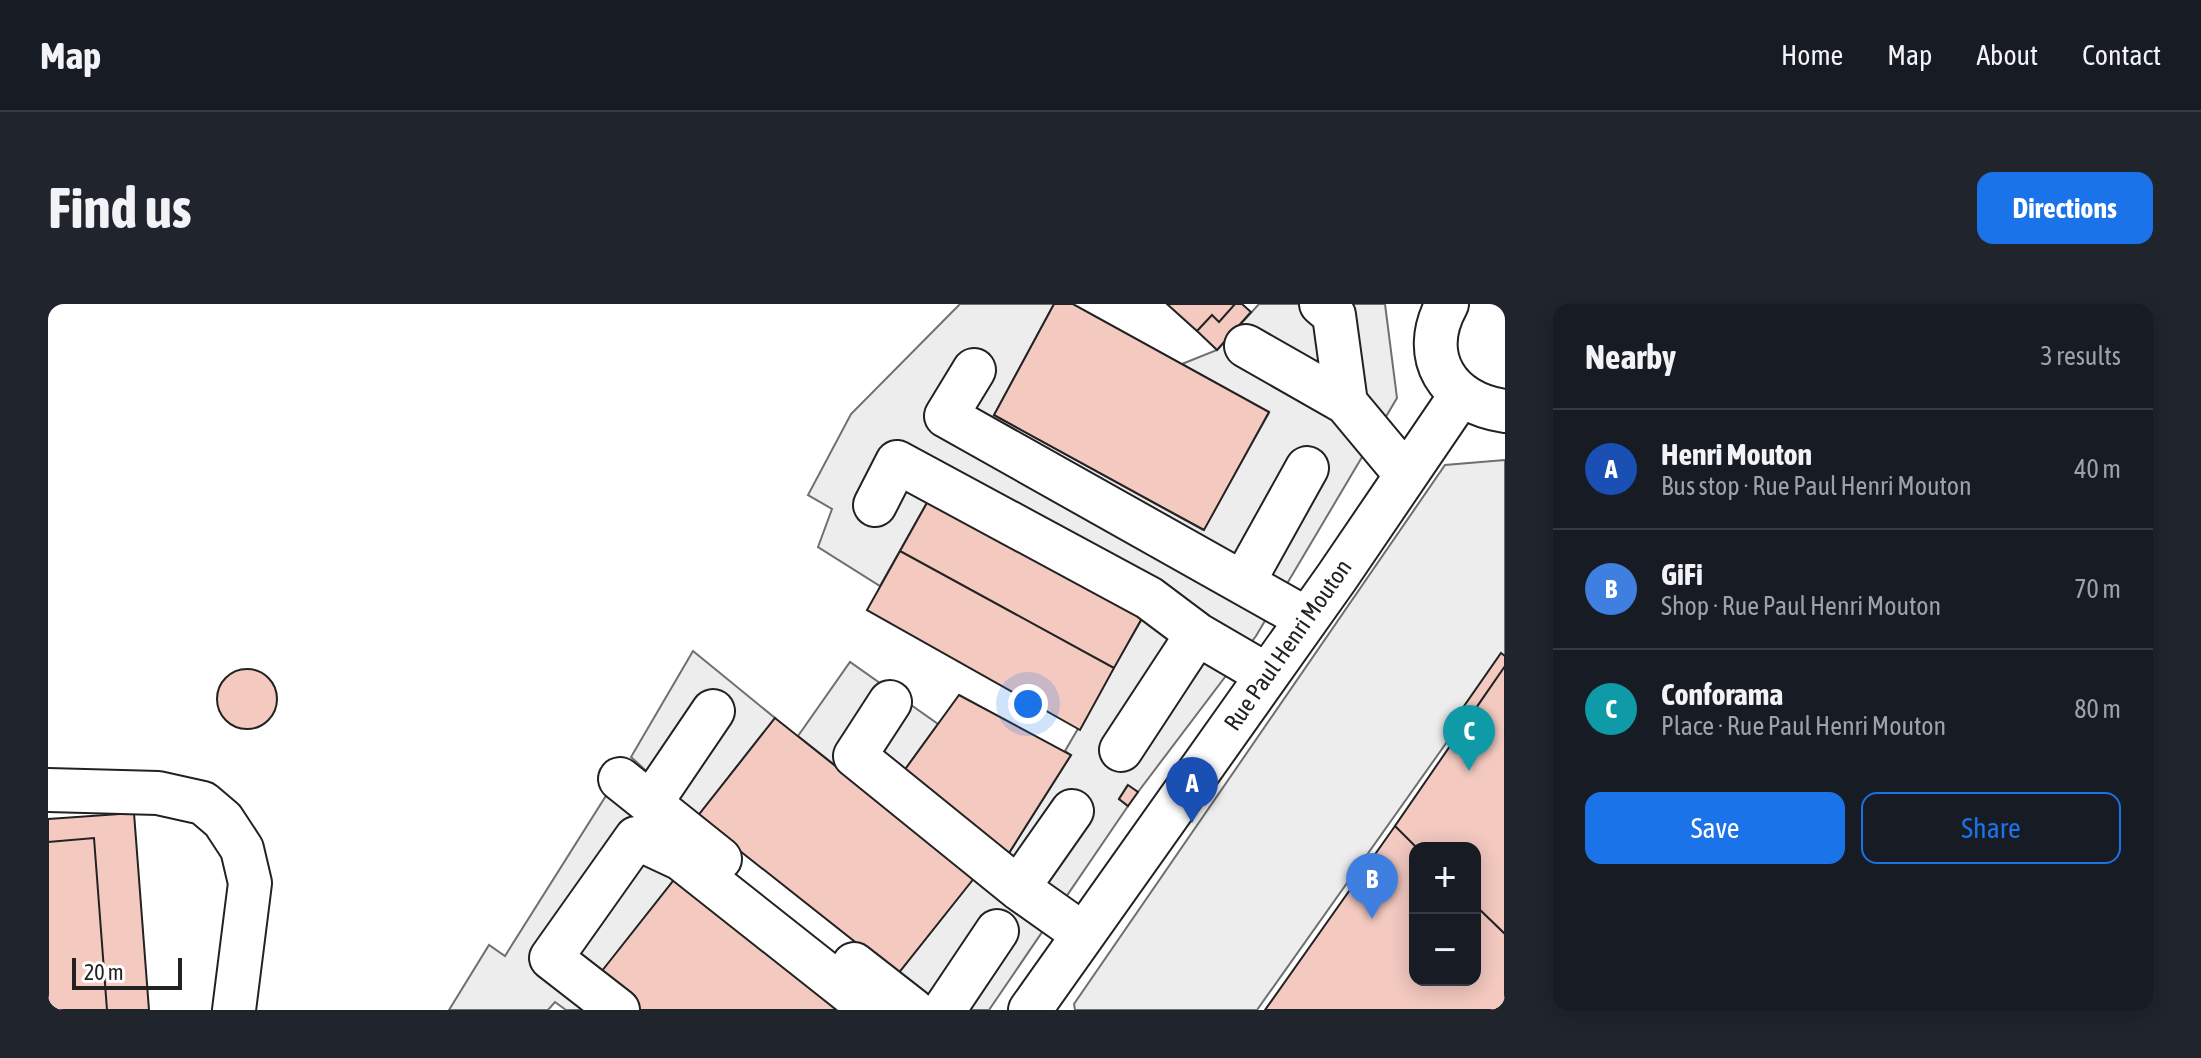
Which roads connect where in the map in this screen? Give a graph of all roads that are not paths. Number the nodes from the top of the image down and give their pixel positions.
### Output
1 (1321, 304) edge
2 (1447, 304) edge
3 (1246, 346) dead end
4 (974, 370) dead end
5 (1460, 396) junction
6 (1346, 403) junction
7 (1505, 411) edge
8 (1307, 468) dead end
9 (1406, 475) junction
10 (875, 505) dead end
11 (1243, 583) junction
12 (1307, 619) junction
13 (1197, 634) junction
14 (1267, 675) junction
15 (890, 702) dead end
16 (713, 711) dead end
17 (1121, 750) dead end
18 (48, 790) edge
19 (1072, 811) dead end
20 (1018, 888) junction
21 (997, 931) dead end
22 (1083, 934) junction
23 (234, 1010) edge
24 (618, 1010) edge
25 (872, 1010) edge
26 (913, 1010) edge
27 (944, 1010) edge
28 (1030, 1010) edge

1 - 6 street
2 - 5 street
3 - 6 street
4 - 11 street
5 - 7 street
5 - 9 street, Rue Paul Henri Mouton
6 - 9 street
8 - 11 street
9 - 12 street, Rue Paul Henri Mouton
10 - 13 street
11 - 12 street
12 - 14 street, Rue Paul Henri Mouton
13 - 14 street
13 - 17 street
14 - 22 street, Rue Paul Henri Mouton
15 - 20 street
16 - 26 street
18 - 23 street
19 - 20 street
20 - 22 street
21 - 27 street
22 - 28 street, Rue Paul Henri Mouton
24 - 25 street

